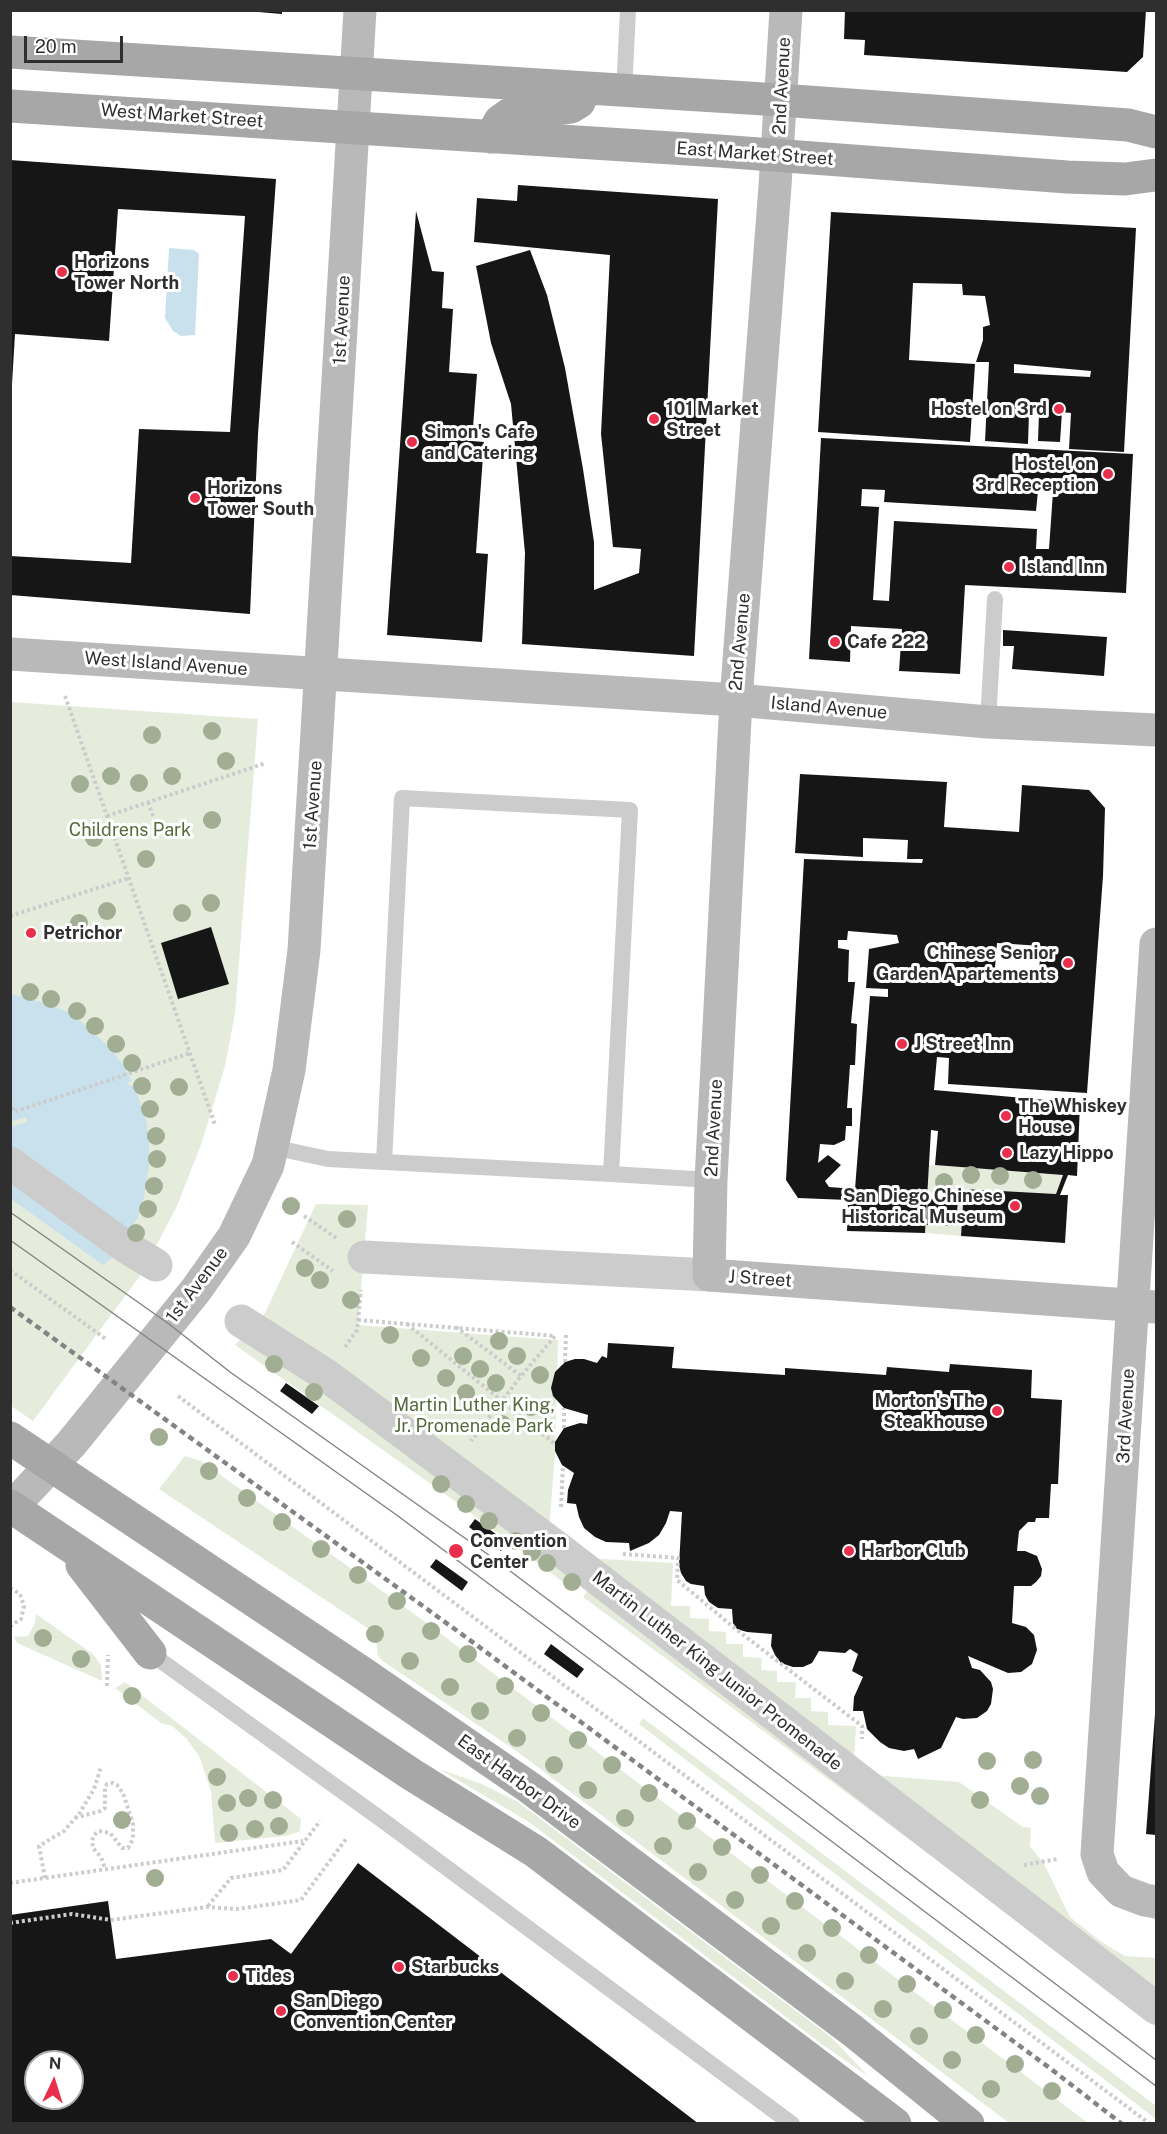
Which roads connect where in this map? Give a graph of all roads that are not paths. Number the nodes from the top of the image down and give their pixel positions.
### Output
1 (360, 10) edge
2 (628, 10) edge
3 (786, 10) edge
4 (10, 51) edge
5 (356, 74) junction
6 (584, 88) junction
7 (624, 92) junction
8 (780, 100) junction
9 (10, 106) edge
10 (352, 127) junction
11 (1156, 132) edge
12 (491, 137) junction
13 (777, 156) junction
14 (1156, 175) edge
15 (994, 599) dead end
16 (10, 654) edge
17 (322, 674) junction
18 (736, 700) junction
19 (988, 722) junction
20 (1156, 730) edge
21 (1156, 944) edge
22 (272, 1147) junction
23 (384, 1162) junction
24 (10, 1163) edge
25 (611, 1174) junction
26 (711, 1180) junction
27 (156, 1265) dead end
28 (358, 1270) road end
29 (709, 1275) junction
30 (1145, 1307) edge
31 (242, 1321) dead end
32 (10, 1438) edge
33 (52, 1465) junction
34 (11, 1507) edge
35 (58, 1538) junction
36 (150, 1653) joint
37 (1156, 1902) edge
38 (1156, 2008) edge
39 (792, 2124) edge
40 (895, 2124) edge
41 (968, 2124) edge

1 - 5 street, 1st Avenue
2 - 7 lane
3 - 8 street, 2nd Avenue
4 - 5 main road
5 - 6 main road
5 - 10 street, 1st Avenue
6 - 7 main road
6 - 12 main road
7 - 8 main road
8 - 11 main road
8 - 13 street, 2nd Avenue
9 - 10 main road, West Market Street
10 - 12 main road, East Market Street
10 - 17 street, 1st Avenue
12 - 13 main road, East Market Street
13 - 14 main road, East Market Street
13 - 18 street, 2nd Avenue
15 - 19 lane
16 - 17 street, West Island Avenue
17 - 18 street, Island Avenue
17 - 22 street, 1st Avenue
18 - 19 street, Island Avenue
18 - 26 street, 2nd Avenue
19 - 20 street, Island Avenue
21 - 30 street, 3rd Avenue
22 - 23 lane
22 - 33 street, 1st Avenue
23 - 25 lane
23 - 25 lane
24 - 27 street
25 - 26 lane
26 - 29 street, 2nd Avenue
28 - 29 street, J Street
29 - 30 street, J Street
30 - 37 street, 3rd Avenue
31 - 38 street, Martin Luther King Junior Promenade
32 - 33 main road, East Harbor Drive
33 - 34 street, 1st Avenue
33 - 41 main road, East Harbor Drive
34 - 35 main road
35 - 36 main road
35 - 40 main road
36 - 39 lane

